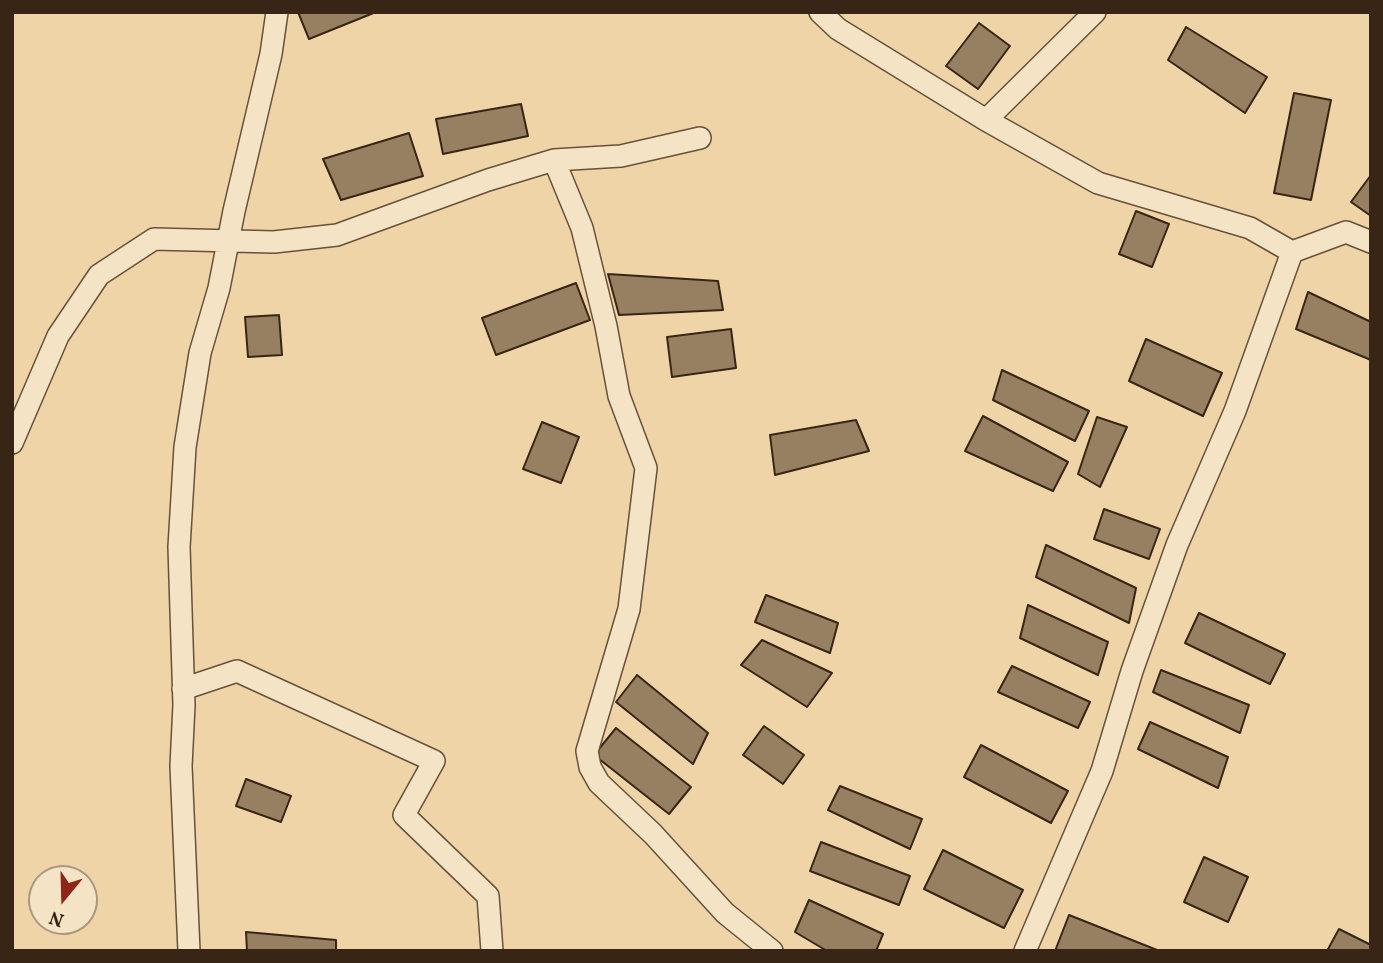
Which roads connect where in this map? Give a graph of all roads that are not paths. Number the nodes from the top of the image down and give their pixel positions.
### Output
1 (277, 12) edge
2 (820, 12) edge
3 (1095, 12) edge
4 (986, 120) junction
5 (700, 138) dead end
6 (554, 160) junction
7 (228, 242) junction
8 (1371, 242) edge
9 (1292, 252) junction
10 (12, 443) edge
11 (183, 689) junction
12 (189, 951) edge
13 (492, 951) edge
14 (772, 951) edge
15 (1025, 951) edge

1 - 7 street
2 - 4 street
3 - 4 street
4 - 9 street
5 - 6 street
6 - 7 street
6 - 14 street
7 - 10 street
7 - 11 street
8 - 9 street
9 - 15 street
11 - 12 street
11 - 13 street

